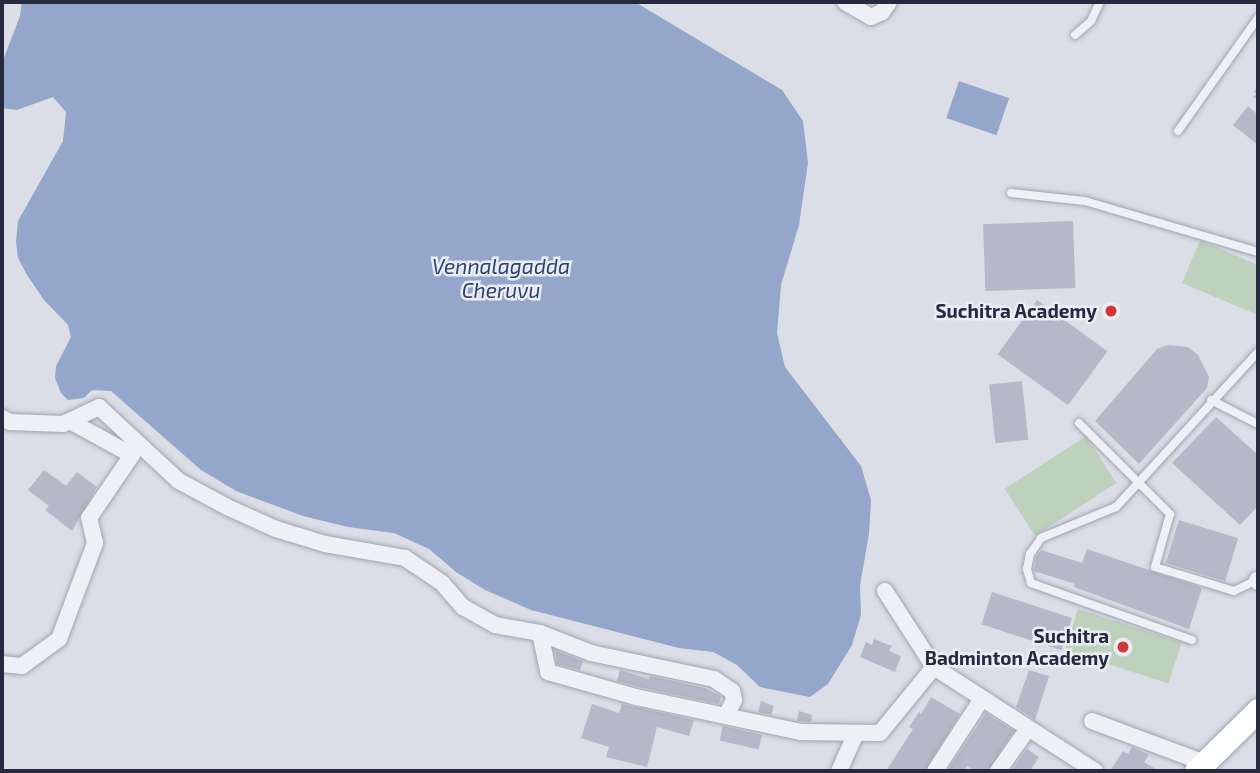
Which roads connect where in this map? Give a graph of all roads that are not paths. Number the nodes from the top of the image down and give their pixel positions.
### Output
1 (845, 2) edge
2 (889, 2) edge
3 (1100, 2) edge
4 (1258, 19) edge
5 (1075, 35) dead end
6 (1178, 131) dead end
7 (1011, 193) dead end
8 (1258, 252) edge
9 (1258, 352) edge
10 (1212, 400) junction
11 (2, 418) edge
12 (70, 421) junction
13 (1079, 423) dead end
14 (1258, 424) edge
15 (1137, 483) junction
16 (1257, 581) edge
17 (885, 591) dead end
18 (540, 633) junction
19 (1192, 640) dead end
20 (2, 664) edge
21 (934, 667) junction
22 (982, 699) junction
23 (1258, 710) edge
24 (726, 716) junction
25 (1092, 721) dead end
26 (1258, 729) edge
27 (1027, 730) junction
28 (856, 733) junction
29 (1072, 756) junction
30 (1206, 768) edge
31 (839, 771) edge
32 (935, 771) edge
33 (998, 771) edge
34 (1063, 771) edge
35 (1095, 771) edge

1 - 2 street
3 - 5 lane
4 - 6 lane
7 - 8 lane
9 - 10 lane
10 - 14 lane
10 - 15 lane
11 - 12 street
12 - 18 street
12 - 20 street
13 - 15 lane
15 - 16 lane
15 - 19 lane
17 - 21 street
18 - 24 street
18 - 24 street
21 - 22 street
21 - 28 street
22 - 27 street
22 - 32 street
23 - 30 main road
24 - 28 street
25 - 30 street
26 - 30 main road
27 - 29 street
27 - 33 street
28 - 31 street
29 - 34 street
29 - 35 street

